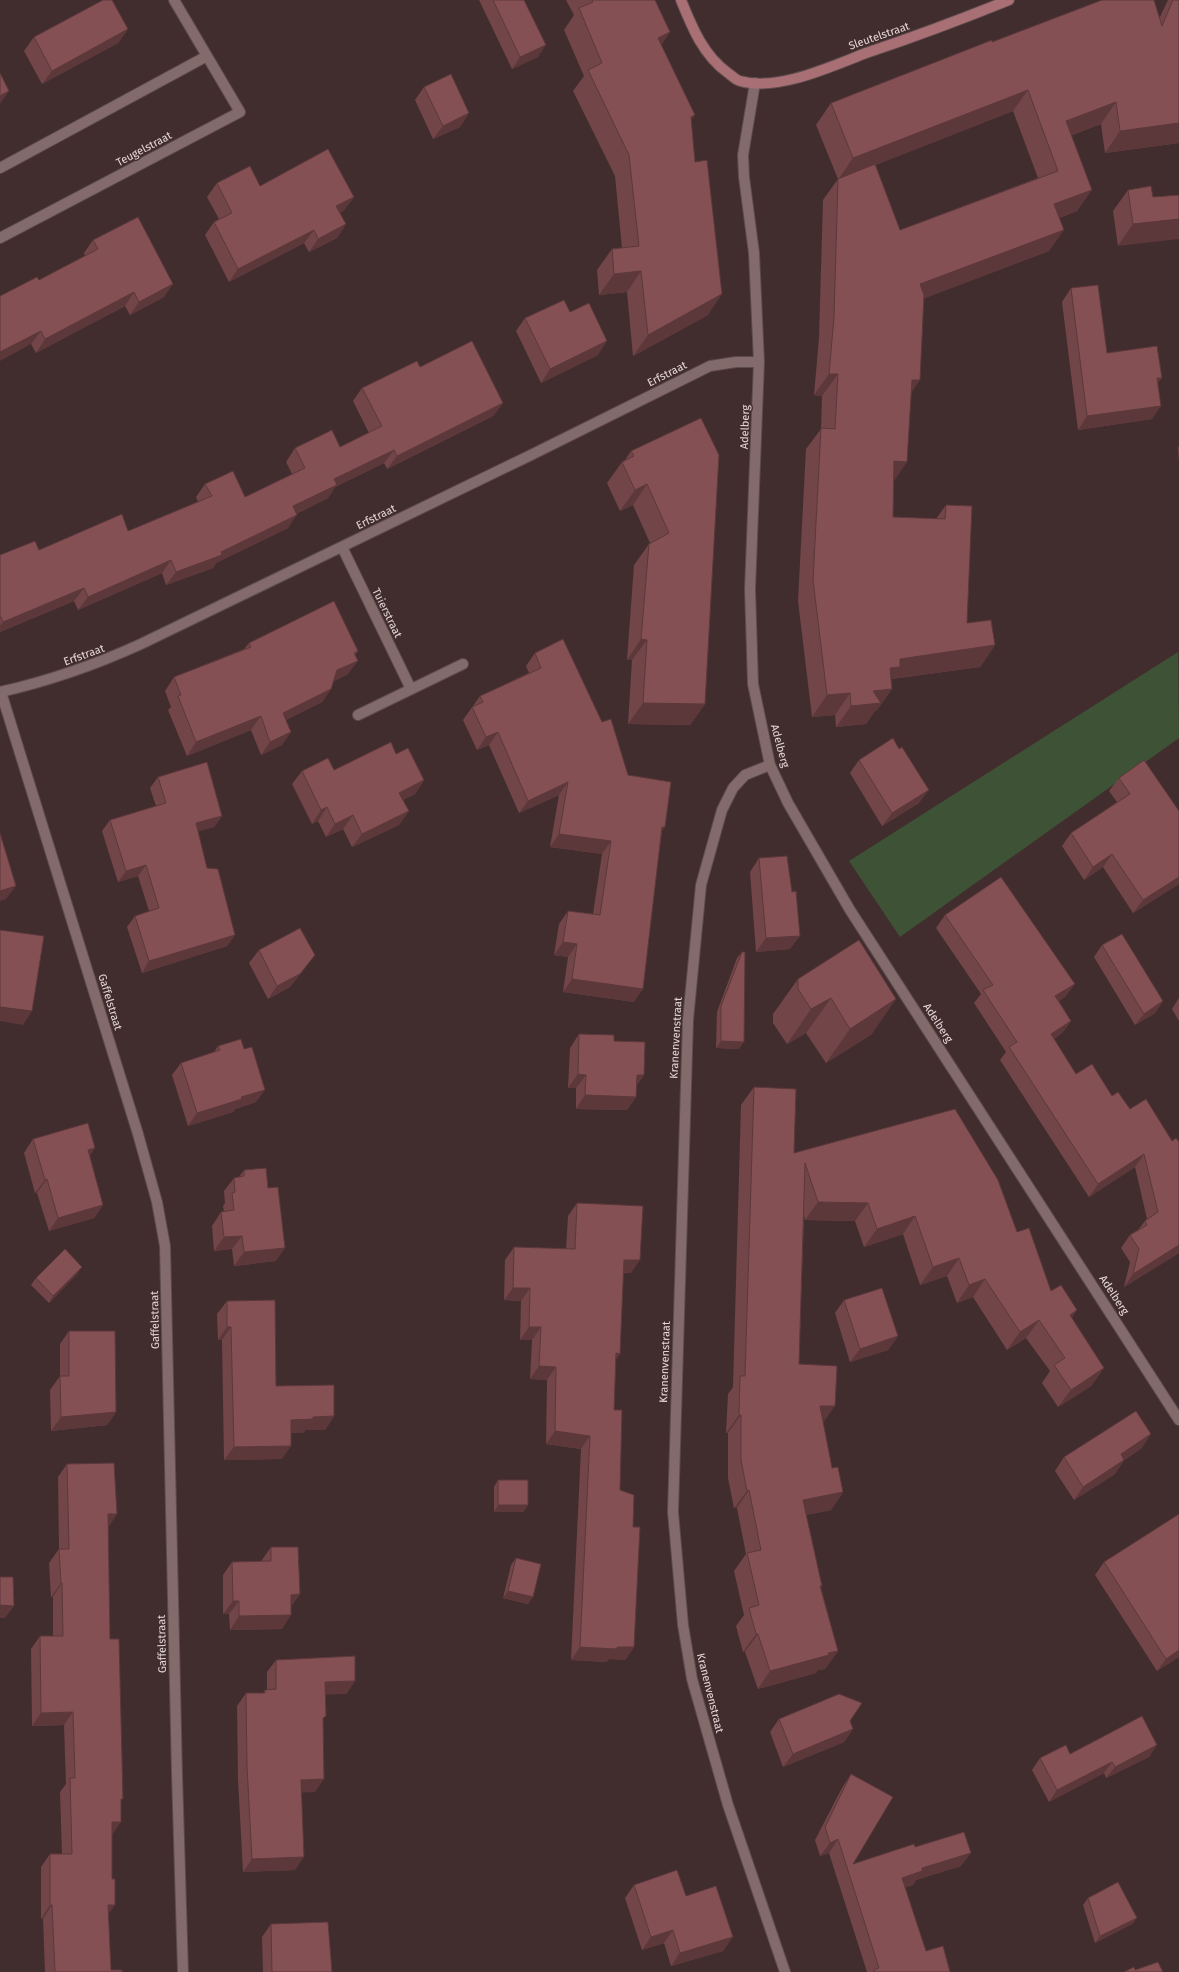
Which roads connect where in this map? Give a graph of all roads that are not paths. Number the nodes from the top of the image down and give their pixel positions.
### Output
1 (174, 0) edge
2 (681, 0) edge
3 (1009, 0) edge
4 (207, 56) junction
5 (755, 83) junction
6 (0, 168) edge
7 (0, 238) edge
8 (759, 362) junction
9 (342, 547) junction
10 (463, 664) dead end
11 (411, 689) junction
12 (1, 692) edge
13 (358, 716) dead end
14 (770, 764) junction
15 (1179, 1420) edge
16 (183, 1972) edge
17 (785, 1972) edge

1 - 4 street, Teugelstraat
2 - 5 main road
3 - 5 main road, Sleutelstraat
4 - 6 street
4 - 7 street, Teugelstraat
5 - 8 street, Adelberg
8 - 9 street, Erfstraat
8 - 14 street, Adelberg
9 - 11 street, Tuierstraat
9 - 12 street, Erfstraat
10 - 11 street
11 - 13 street
12 - 16 street, Gaffelstraat
14 - 15 street, Adelberg
14 - 17 street, Kranenvenstraat

